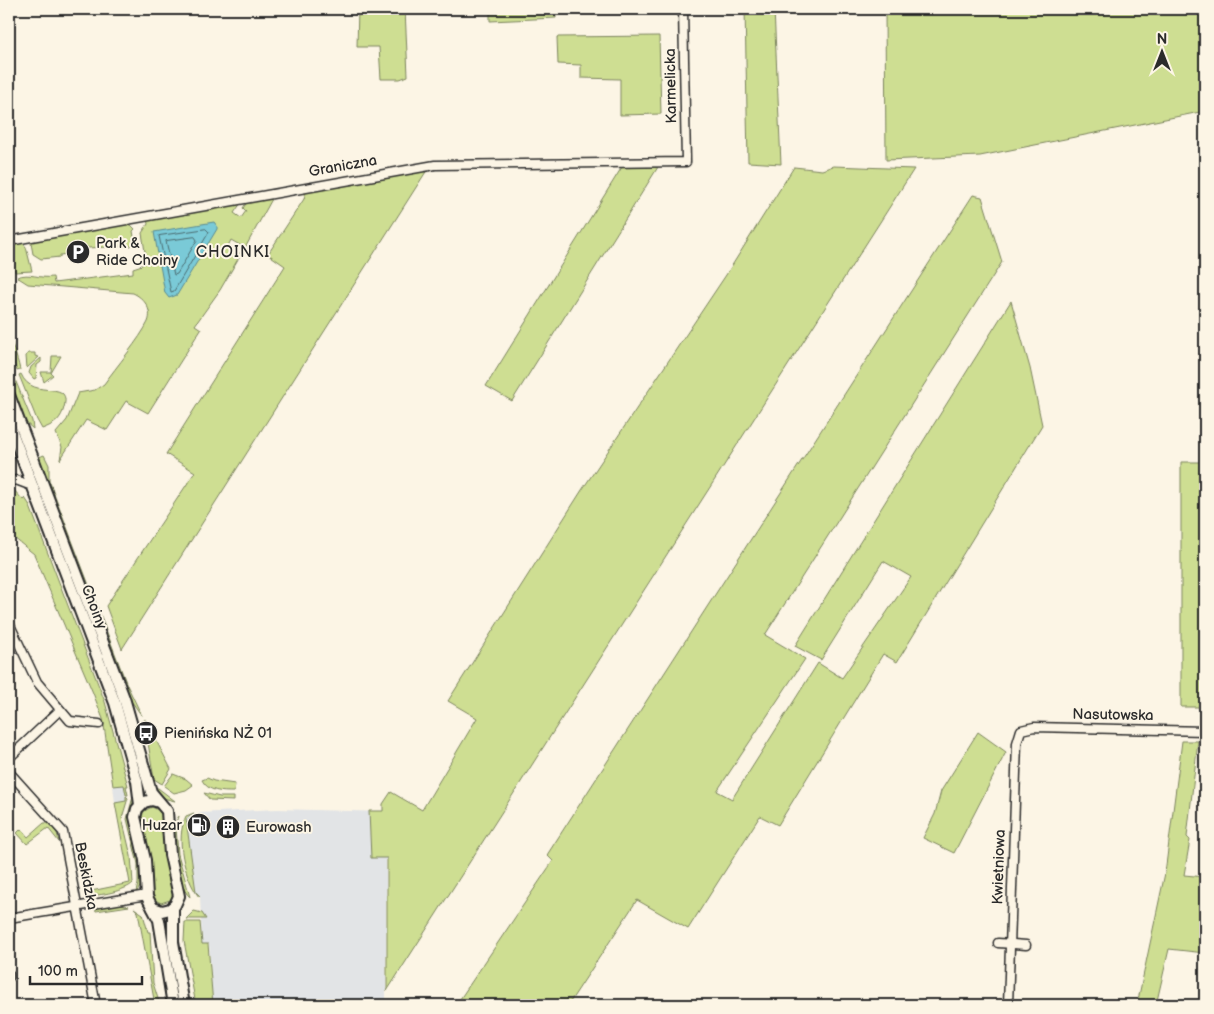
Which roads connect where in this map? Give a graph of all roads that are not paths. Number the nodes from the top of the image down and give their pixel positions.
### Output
1 (683, 9) edge
2 (686, 162) joint
3 (9, 241) edge
4 (9, 395) edge
5 (9, 424) edge
6 (24, 464) junction
7 (12, 481) edge
8 (32, 486) junction
9 (9, 624) edge
10 (60, 710) junction
11 (99, 724) dead end
12 (1021, 730) joint
13 (1205, 730) edge
14 (9, 758) edge
15 (9, 772) edge
16 (159, 802) junction
17 (140, 805) junction
18 (146, 895) junction
19 (77, 905) junction
20 (173, 907) junction
21 (153, 908) junction
22 (9, 918) edge
23 (998, 944) dead end
24 (1010, 944) junction
25 (1026, 945) dead end
26 (96, 1005) edge
27 (173, 1005) edge
28 (184, 1005) edge
29 (1008, 1005) edge

1 - 2 street, Karmelicka
2 - 3 street, Graniczna
4 - 16 street, Choiny
5 - 6 street, Choiny
6 - 7 street
6 - 8 street, Choiny
7 - 8 street
8 - 17 street, Choiny
9 - 10 street
10 - 11 street
10 - 14 street
12 - 13 street, Nasutowska
12 - 24 street, Kwietniowa
15 - 19 street, Beskidzka
16 - 17 street
16 - 20 street, Choiny
17 - 18 street, Choiny
18 - 19 street
18 - 21 street
19 - 22 street
19 - 26 street, Beskidzka
20 - 21 street
20 - 28 street
21 - 27 street
23 - 24 street
24 - 25 street
24 - 29 street, Kwietniowa

